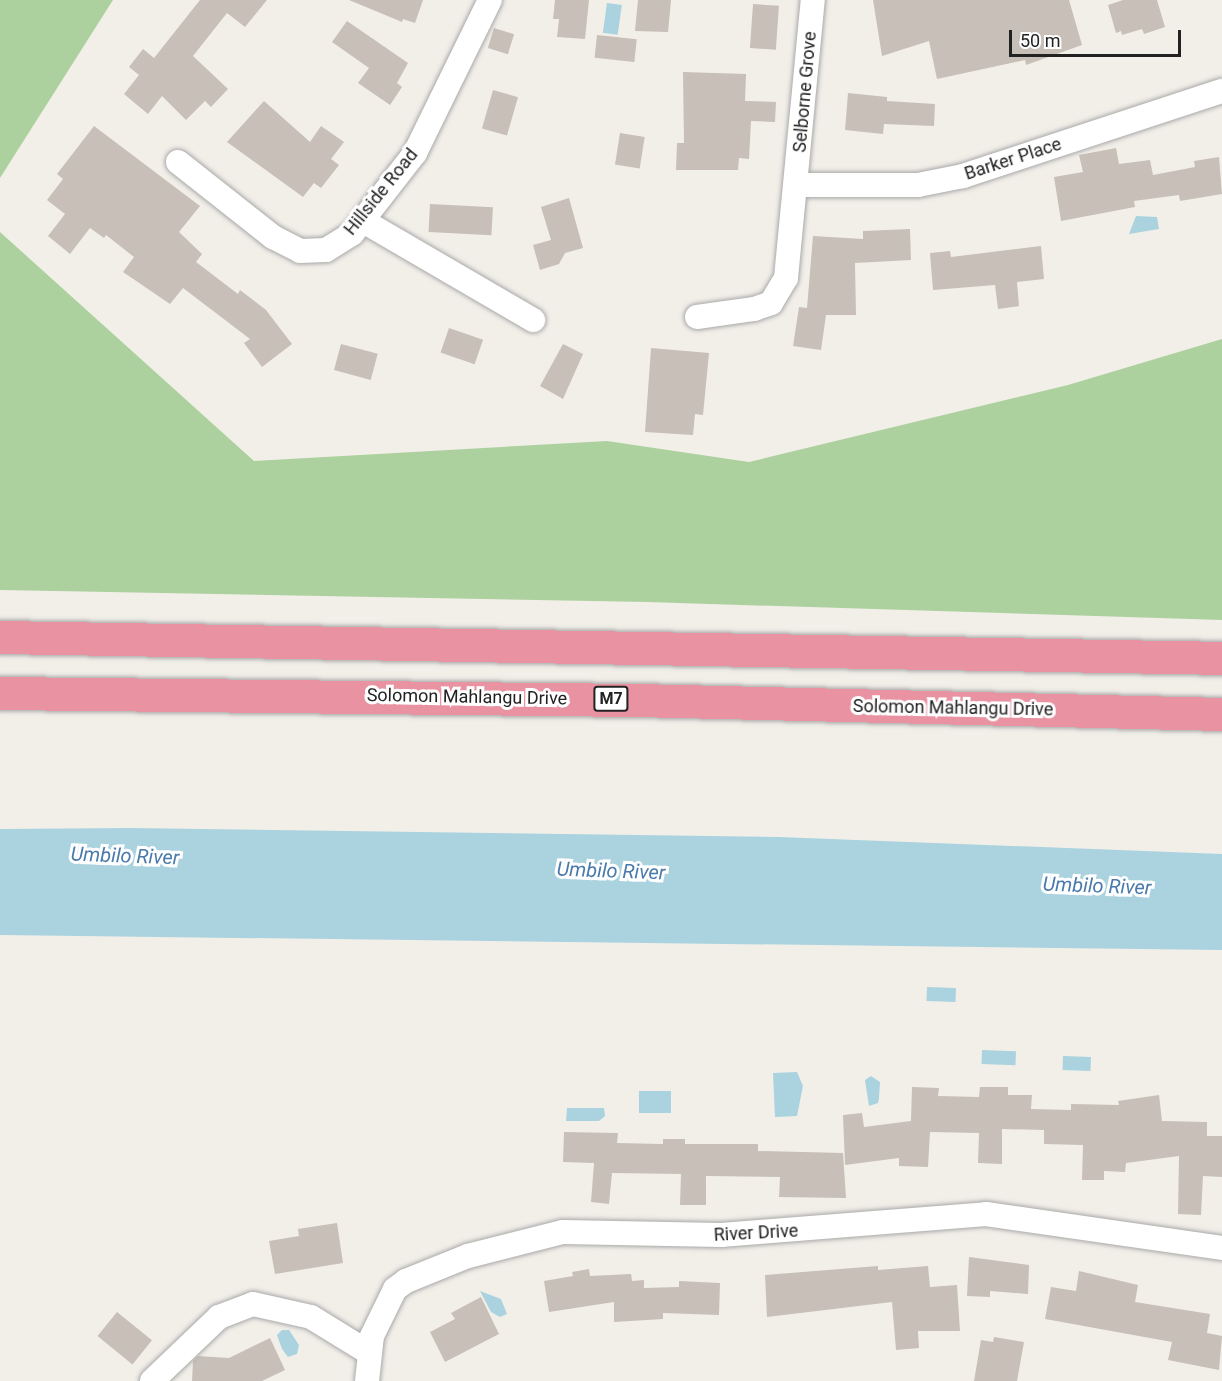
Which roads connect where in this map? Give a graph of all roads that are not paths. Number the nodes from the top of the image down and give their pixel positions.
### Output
1 (490, 0) edge
2 (813, 0) edge
3 (1222, 91) edge
4 (178, 162) dead end
5 (796, 184) junction
6 (363, 220) junction
7 (697, 317) dead end
8 (533, 320) dead end
9 (0, 637) edge
10 (1222, 658) edge
11 (0, 693) edge
12 (1222, 714) edge
13 (1222, 1248) edge
14 (368, 1352) junction
15 (152, 1381) edge
16 (367, 1381) edge

1 - 6 street, Hillside Road
2 - 5 street, Selborne Grove
3 - 5 street, Barker Place
4 - 6 street, Hillside Road
5 - 7 street, Selborne Grove
6 - 8 street
9 - 10 highway
11 - 12 highway, Solomon Mahlangu Drive / M7
13 - 14 street, River Drive
14 - 15 street
14 - 16 street, River Drive

